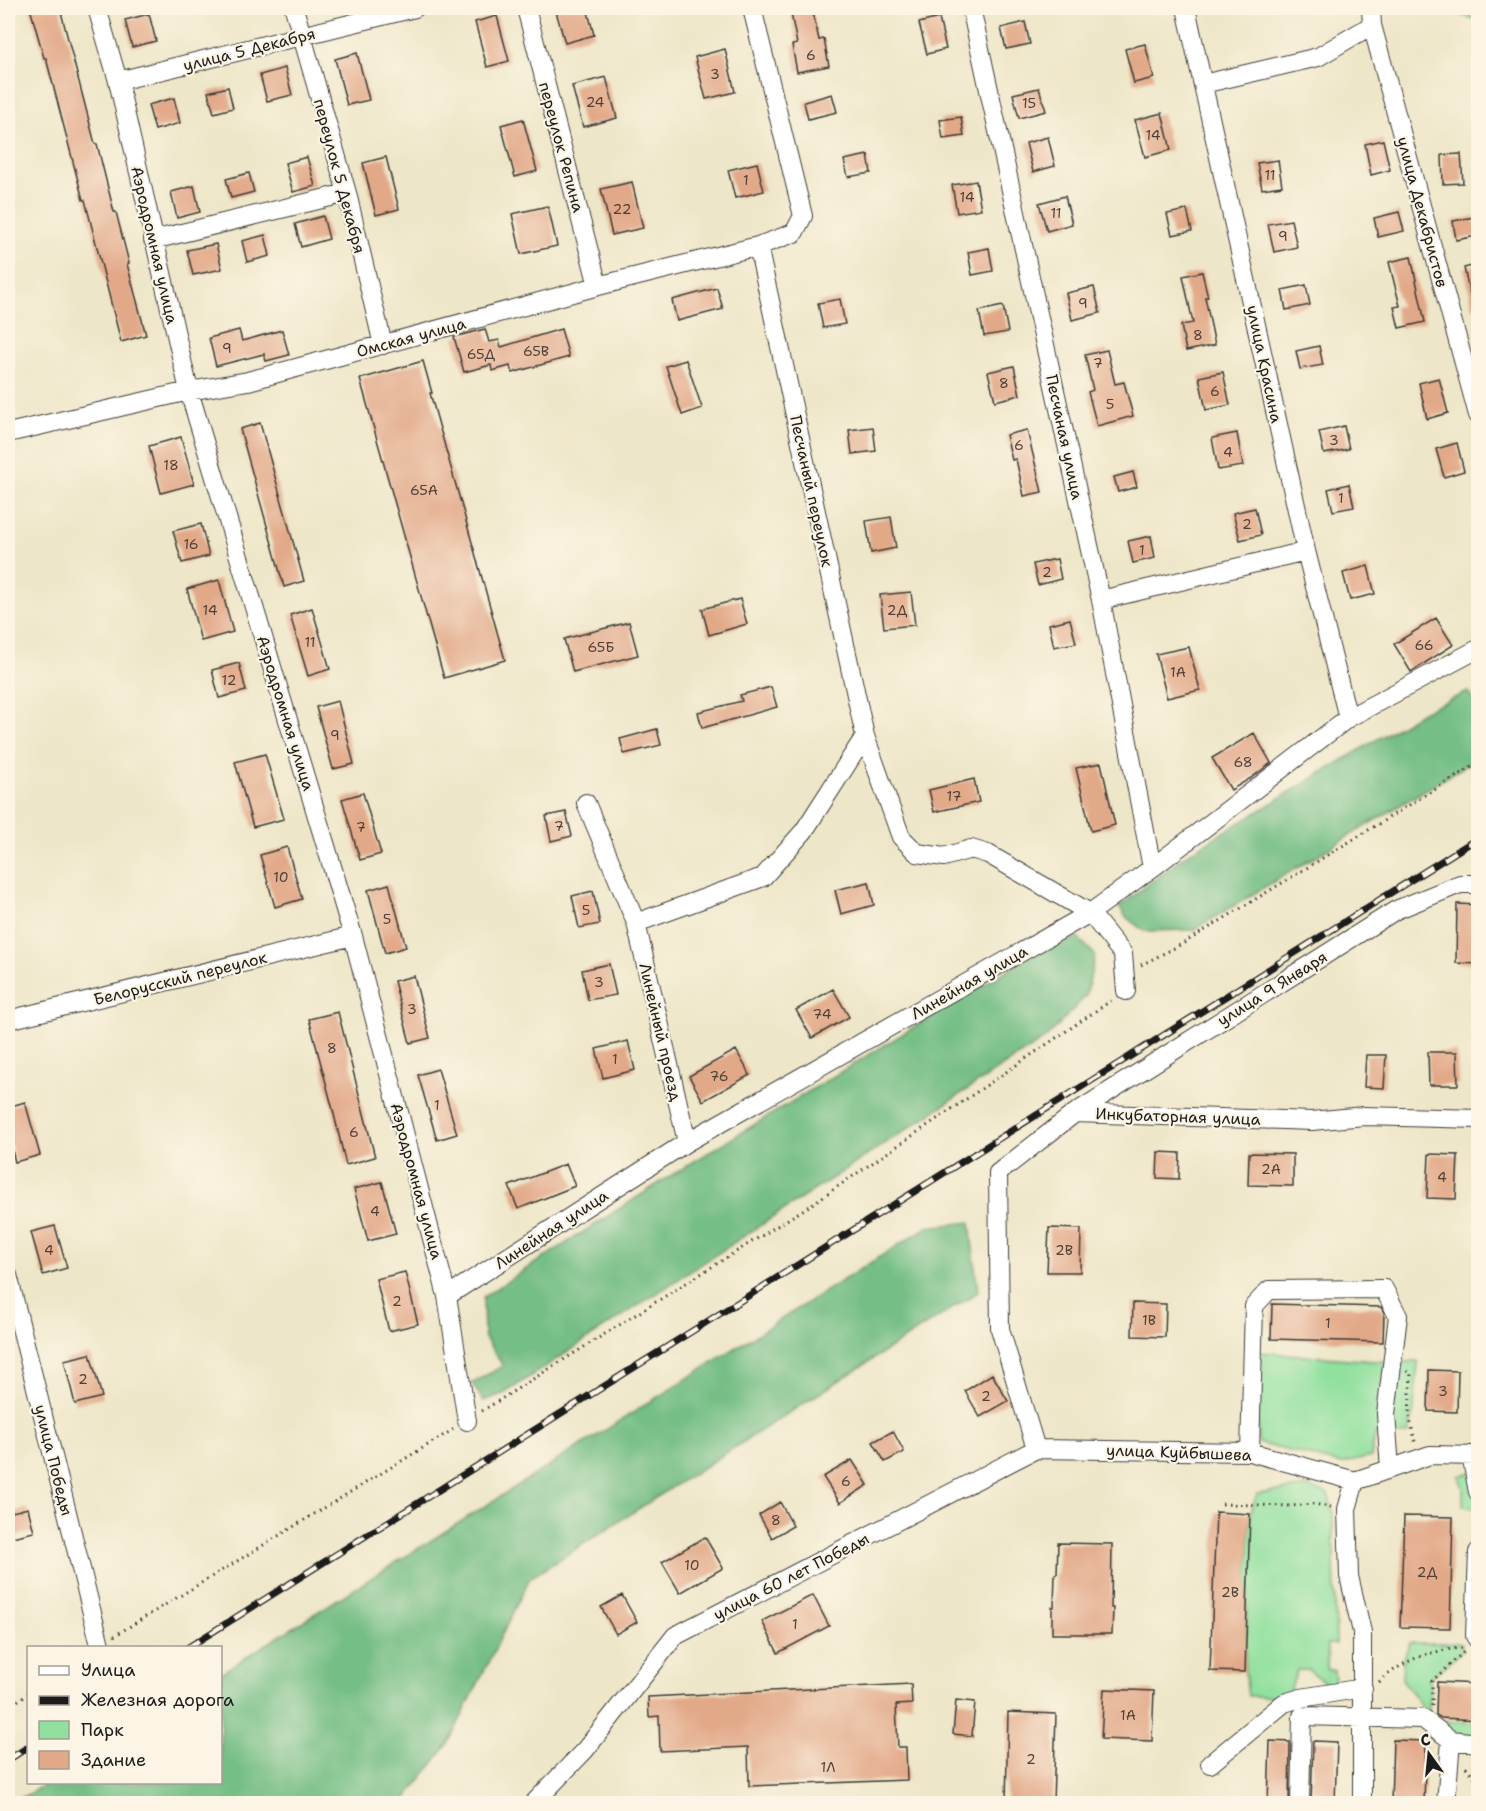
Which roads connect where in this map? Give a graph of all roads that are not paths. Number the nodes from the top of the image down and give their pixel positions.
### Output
1 (96, 8) edge
2 (294, 8) edge
3 (415, 8) edge
4 (526, 8) edge
5 (752, 8) edge
6 (971, 8) edge
7 (1186, 8) edge
8 (1371, 16) edge
9 (301, 36) junction
10 (118, 81) junction
11 (1203, 84) junction
12 (347, 193) junction
13 (153, 240) junction
14 (758, 246) junction
15 (598, 286) junction
16 (383, 345) junction
17 (189, 391) junction
18 (1479, 415) edge
19 (8, 433) edge
20 (1306, 551) junction
21 (1101, 600) junction
22 (1479, 649) edge
23 (1348, 718) junction
24 (865, 736) junction
25 (586, 803) dead end
26 (1152, 868) junction
27 (1479, 884) edge
28 (1090, 913) junction
29 (636, 923) junction
30 (352, 936) junction
31 (1126, 991) road end
32 (8, 1020) edge
33 (1075, 1113) junction
34 (1479, 1119) edge
35 (687, 1142) junction
36 (8, 1275) edge
37 (447, 1296) junction
38 (467, 1421) road end
39 (1036, 1449) junction
40 (1250, 1452) junction
41 (1475, 1456) edge
42 (1390, 1469) junction
43 (1355, 1481) junction
44 (1479, 1492) edge
45 (1478, 1557) edge
46 (1479, 1640) edge
47 (100, 1645) road end
48 (1363, 1691) junction
49 (1362, 1716) junction
50 (1451, 1740) junction
51 (1479, 1743) edge
52 (1210, 1764) dead end
53 (533, 1803) edge
54 (1300, 1803) edge
55 (1362, 1803) edge
56 (1446, 1803) edge

1 - 10 street, Аэродромная улица
2 - 9 street, переулок 5 Декабря
3 - 9 street, улица 5 Декабря
4 - 15 street, переулок Репина
5 - 14 street, Омская улица
6 - 21 street, Песчаная улица
7 - 11 street, улица Красина
8 - 11 street
8 - 18 street, улица Декабристов
9 - 10 street, улица 5 Декабря
9 - 12 street, переулок 5 Декабря
10 - 13 street, Аэродромная улица
11 - 20 street, улица Красина
12 - 13 street
12 - 16 street, переулок 5 Декабря
13 - 17 street, Аэродромная улица
14 - 15 street, Омская улица
14 - 24 street, Песчаный переулок
15 - 16 street, Омская улица
16 - 17 street, Омская улица
17 - 19 street, Омская улица
17 - 30 street, Аэродромная улица
20 - 21 street
20 - 23 street, улица Красина
21 - 26 street, Песчаная улица
22 - 23 street, Линейная улица
23 - 26 street, Линейная улица
24 - 28 street
24 - 29 street
25 - 29 street, Линейный проезд
26 - 28 street, Линейная улица
27 - 33 street, улица 9 Января
28 - 31 street
28 - 35 street, Линейная улица
29 - 35 street, Линейный проезд
30 - 32 street, Белорусский переулок
30 - 37 street, Аэродромная улица
33 - 34 street, Инкубаторная улица
33 - 39 street, Инкубаторная улица
35 - 37 street, Линейная улица
36 - 47 street, улица Победы
37 - 38 street, Аэродромная улица
39 - 40 street, улица Куйбышева
39 - 53 street, улица 60 лет Победы
40 - 42 street
40 - 43 street, улица Куйбышева
41 - 42 street
41 - 44 street
42 - 43 street
43 - 48 street
45 - 46 street
48 - 49 street
48 - 52 street
49 - 50 street
49 - 54 street
49 - 55 street
50 - 51 street
50 - 56 street

